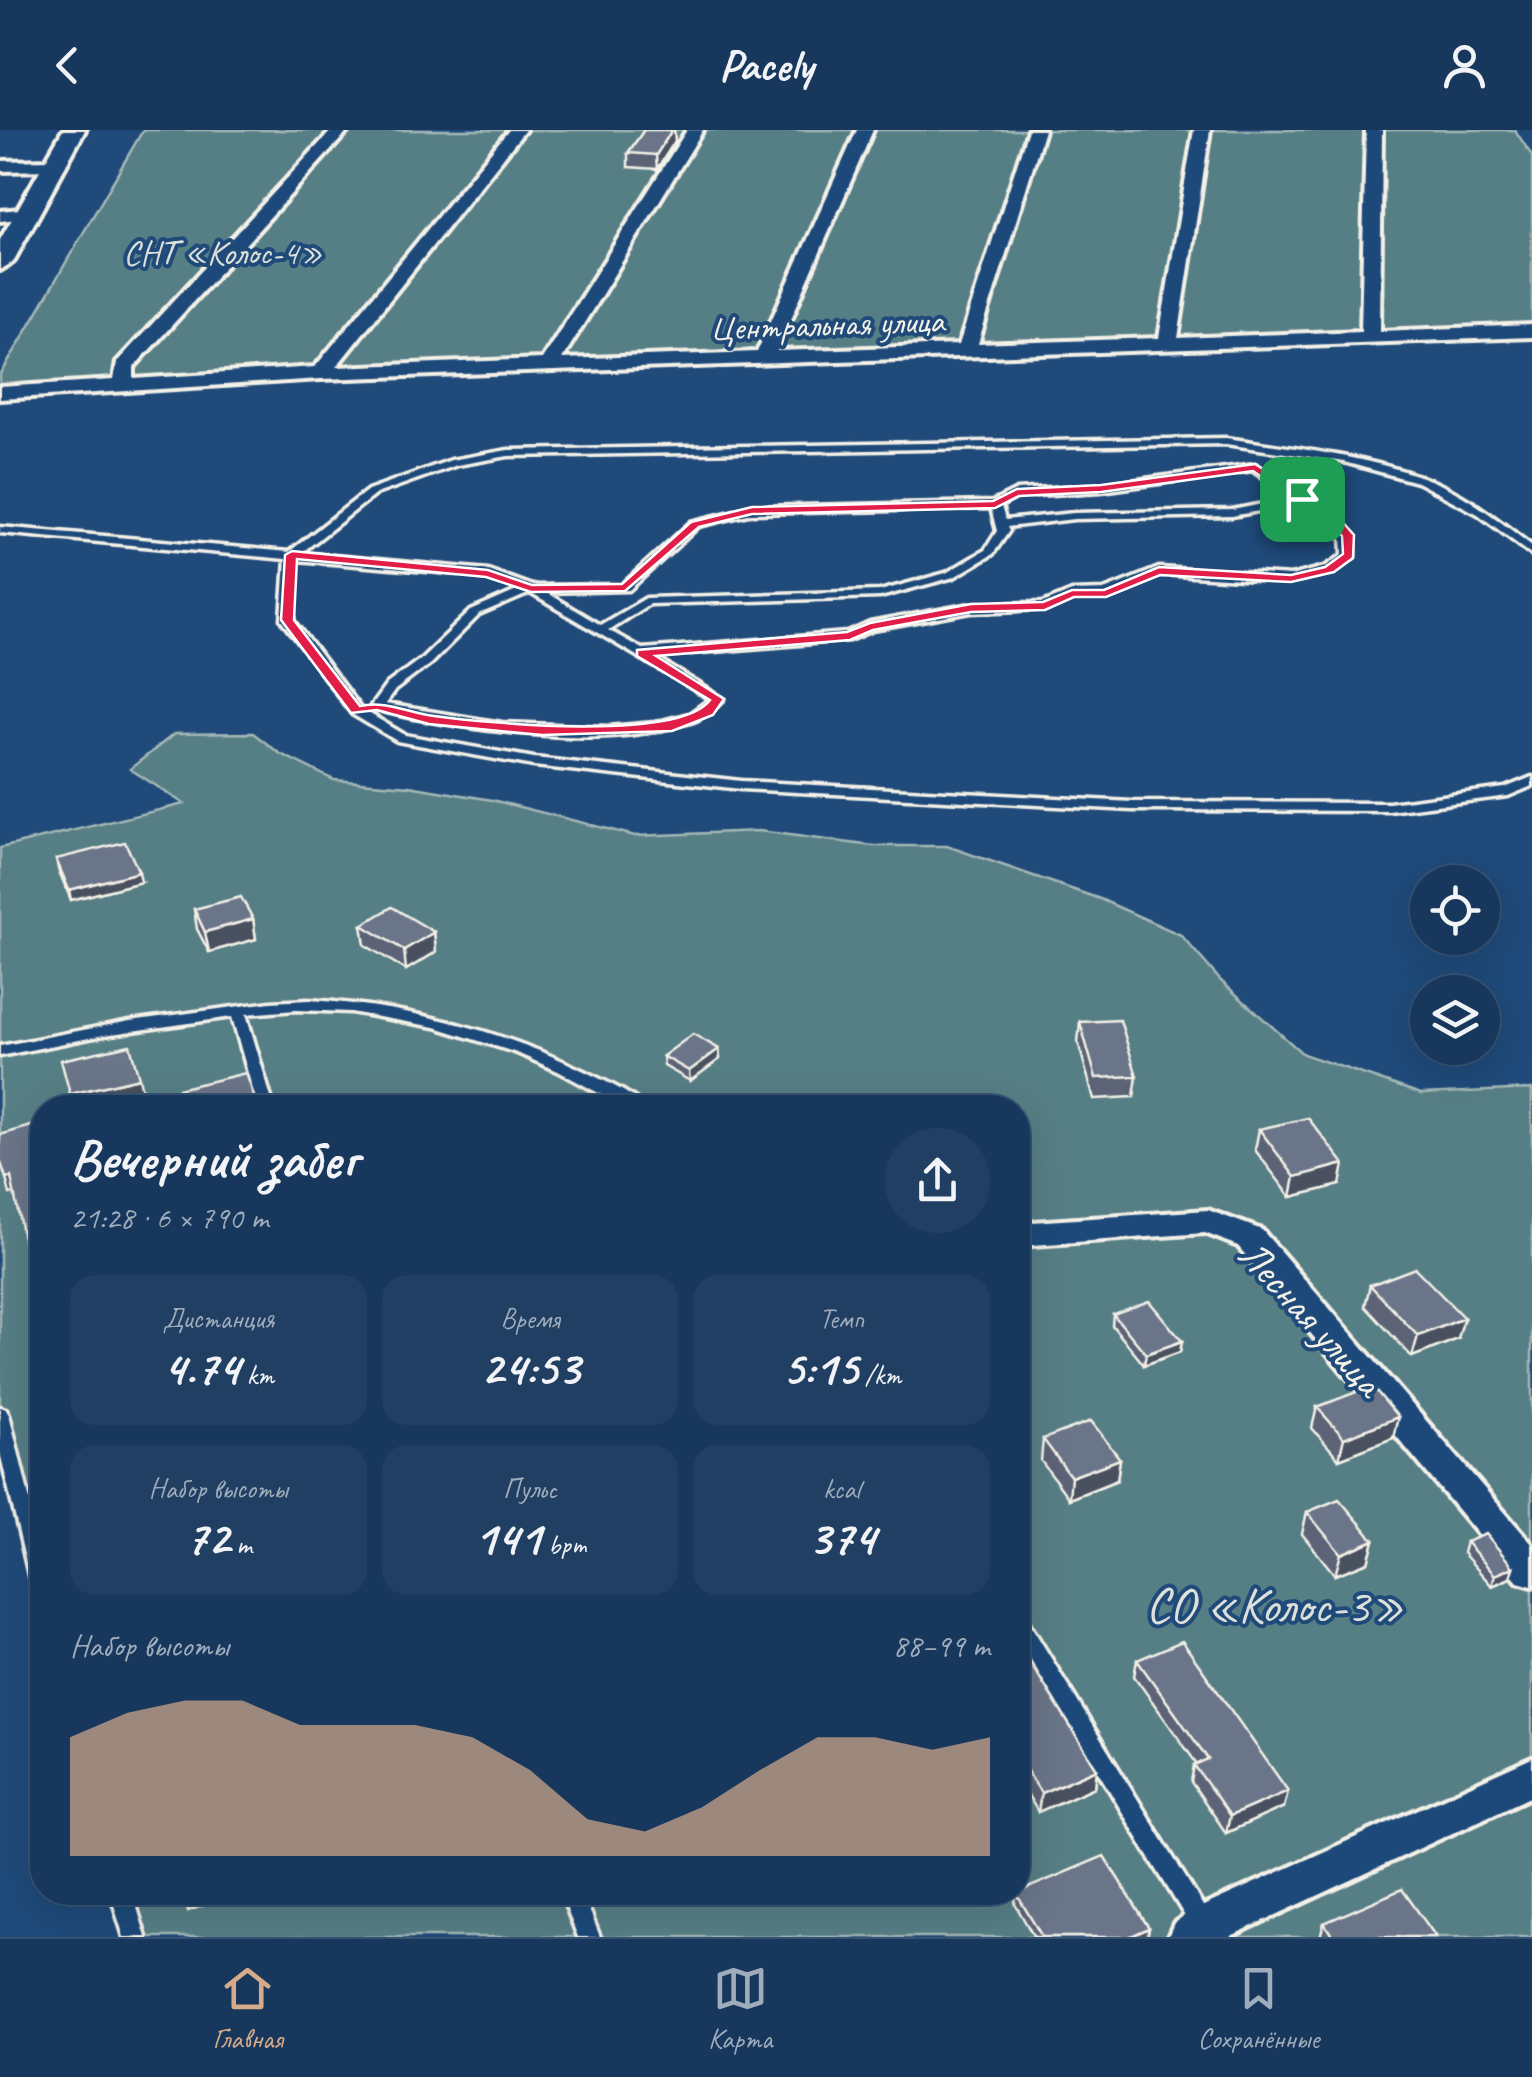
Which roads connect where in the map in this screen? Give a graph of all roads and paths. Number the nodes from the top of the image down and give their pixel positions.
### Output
1 (74, 130) edge
2 (341, 130) edge
3 (517, 130) edge
4 (695, 130) edge
5 (865, 130) edge
6 (1036, 130) edge
7 (1202, 130) edge
8 (1374, 130) edge
9 (54, 165) junction
10 (0, 166) edge
11 (30, 213) junction
12 (0, 216) edge
13 (0, 262) edge
14 (1532, 331) edge
15 (1370, 335) junction
16 (1167, 345) junction
17 (966, 352) junction
18 (764, 358) junction
19 (548, 366) junction
20 (321, 373) junction
21 (124, 385) junction
22 (0, 393) edge
23 (1094, 489) junction
24 (1302, 499) junction
25 (995, 505) junction
26 (1057, 518) junction
27 (1001, 524) junction
28 (0, 530) edge
29 (1532, 552) edge
30 (292, 555) junction
31 (531, 589) junction
32 (600, 629) junction
33 (642, 653) junction
34 (377, 706) junction
35 (356, 710) junction
36 (1532, 781) edge
37 (238, 1011) junction
38 (0, 1051) edge
39 (262, 1095) edge
40 (619, 1095) edge
41 (1030, 1234) edge
42 (0, 1414) edge
43 (30, 1538) edge
44 (1532, 1571) edge
45 (1030, 1643) edge
46 (1532, 1776) edge
47 (125, 1905) edge
48 (576, 1905) edge
49 (1197, 1932) edge
50 (135, 1937) edge
51 (589, 1937) edge

1 - 9 street
2 - 21 street
3 - 20 street
4 - 19 street
5 - 18 street
6 - 17 street
7 - 16 street
8 - 15 street
9 - 10 street
9 - 11 street
11 - 12 street
11 - 13 street
14 - 15 street, Центральная улица
15 - 16 street, Центральная улица
16 - 17 street, Центральная улица
17 - 18 street, Центральная улица
18 - 19 street, Центральная улица
19 - 20 street, Центральная улица
20 - 21 street, Центральная улица
21 - 22 street, Центральная улица
23 - 24 lane
23 - 25 lane
23 - 26 lane
24 - 26 lane
24 - 33 lane
25 - 27 lane
25 - 31 lane
26 - 27 lane
27 - 32 lane
28 - 30 lane
29 - 30 lane
30 - 31 lane
30 - 35 lane
31 - 32 lane
31 - 34 lane
32 - 33 lane
33 - 34 lane
34 - 35 lane
35 - 36 lane
37 - 38 lane
37 - 39 lane
37 - 40 lane
41 - 44 street, Лесная улица
42 - 43 lane
45 - 49 lane
46 - 49 street
47 - 50 lane
48 - 51 lane

